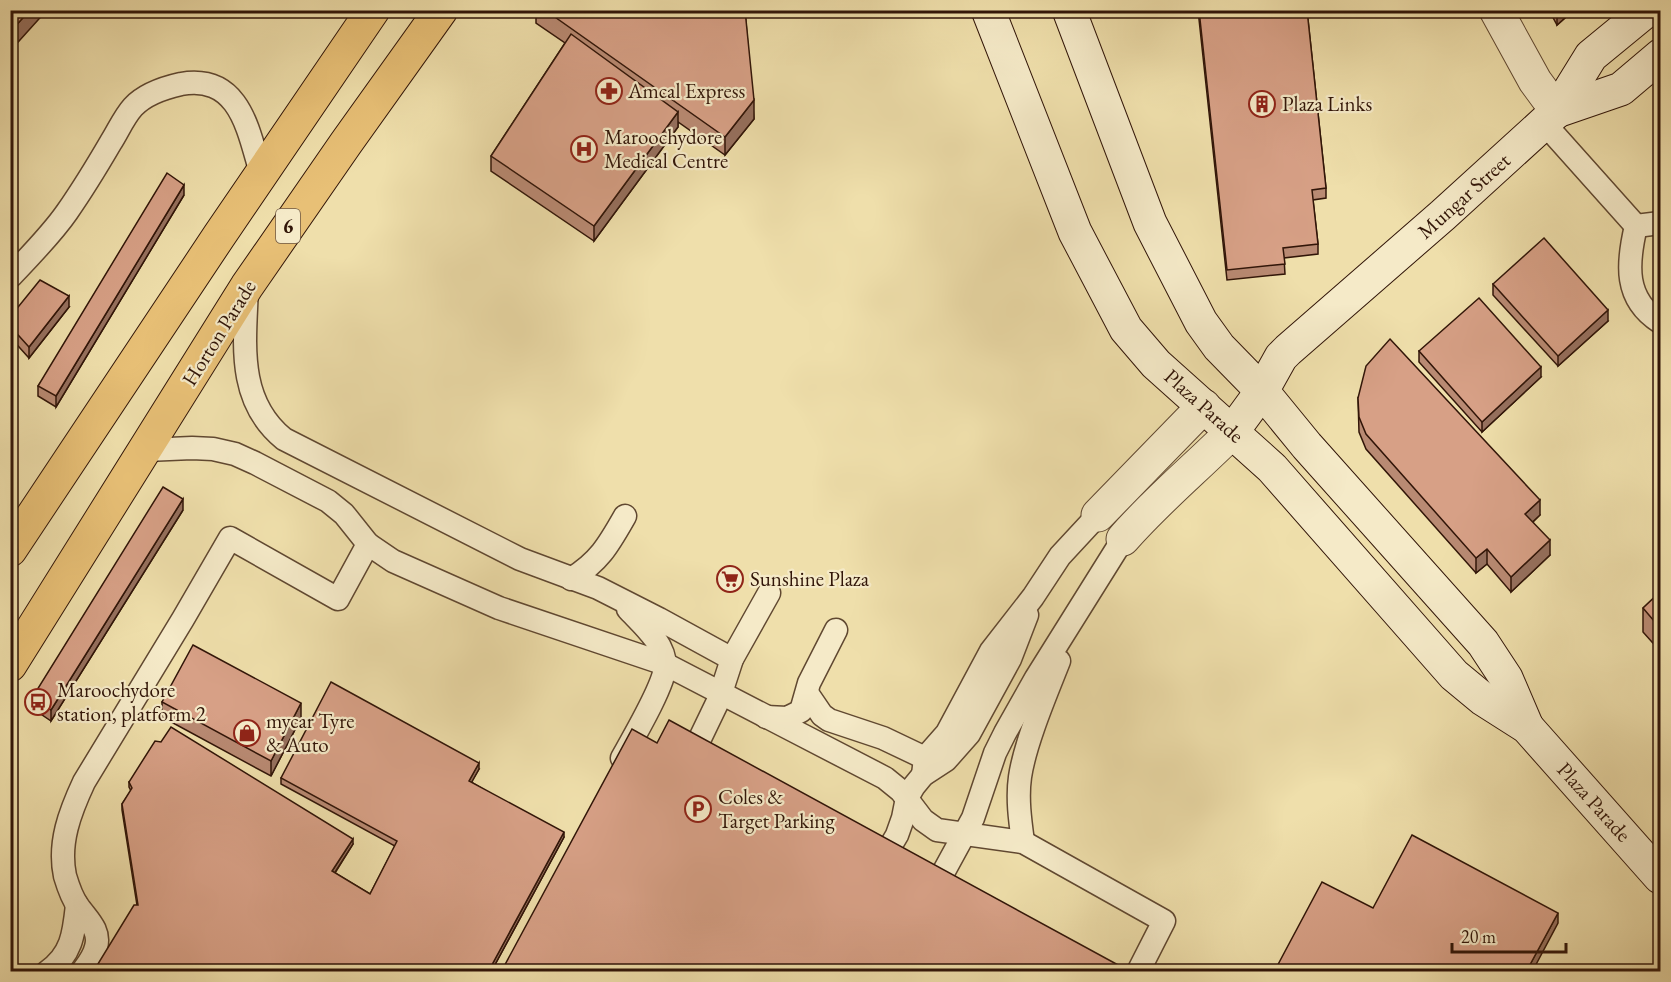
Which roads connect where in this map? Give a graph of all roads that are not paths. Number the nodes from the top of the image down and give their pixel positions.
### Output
1 (374, 10) edge
2 (441, 10) edge
3 (988, 10) edge
4 (1069, 10) edge
5 (1496, 10) edge
6 (1647, 10) edge
7 (1660, 56) edge
8 (1551, 117) junction
9 (261, 173) junction
10 (1660, 223) edge
11 (1636, 226) junction
12 (10, 278) edge
13 (247, 285) junction
14 (1660, 322) edge
15 (1254, 382) junction
16 (1204, 406) junction
17 (1232, 432) junction
18 (146, 450) junction
19 (1098, 515) joint
20 (625, 516) dead end
21 (1123, 539) joint
22 (368, 544) junction
23 (10, 550) edge
24 (571, 579) junction
25 (769, 593) dead end
26 (614, 596) junction
27 (1081, 607) junction
28 (836, 630) dead end
29 (732, 659) junction
30 (665, 664) junction
31 (10, 665) edge
32 (721, 693) junction
33 (807, 693) junction
34 (764, 716) junction
35 (1527, 727) junction
36 (693, 753) edge
37 (924, 767) junction
38 (614, 774) edge
39 (907, 798) junction
40 (965, 834) junction
41 (1023, 842) junction
42 (885, 856) edge
43 (1660, 877) edge
44 (938, 884) edge
45 (77, 905) junction
46 (47, 972) edge
47 (82, 972) edge
48 (1138, 972) edge

1 - 9 main road
2 - 13 main road, Horton Parade / 6
3 - 16 main road, Plaza Parade
4 - 15 main road, Plaza Parade
5 - 8 main road
6 - 8 main road
7 - 8 main road
8 - 11 lane
8 - 15 main road, Mungar Street
9 - 12 lane
9 - 23 main road
10 - 11 lane
11 - 14 lane
13 - 18 main road, Horton Parade / 6
13 - 24 lane
15 - 16 main road, Mungar Street
15 - 17 main road, Mungar Street
15 - 35 main road, Plaza Parade
16 - 17 main road, Plaza Parade
16 - 19 main road, Mungar Street
17 - 21 main road, Mungar Street
17 - 35 main road, Plaza Parade
18 - 22 lane
18 - 31 main road, Horton Parade / 6
19 - 37 lane
20 - 24 lane
21 - 27 lane
22 - 30 lane
22 - 45 lane
24 - 26 lane
25 - 29 lane
26 - 29 lane
26 - 30 lane
27 - 40 lane
27 - 41 lane
28 - 33 lane
29 - 32 lane
30 - 32 lane
30 - 38 lane
32 - 34 lane
32 - 36 lane
33 - 34 lane
33 - 37 lane
34 - 39 lane
35 - 43 main road, Plaza Parade
37 - 39 lane
39 - 40 lane
39 - 42 lane
40 - 41 lane
40 - 44 lane
41 - 48 lane
45 - 46 lane
45 - 47 lane

